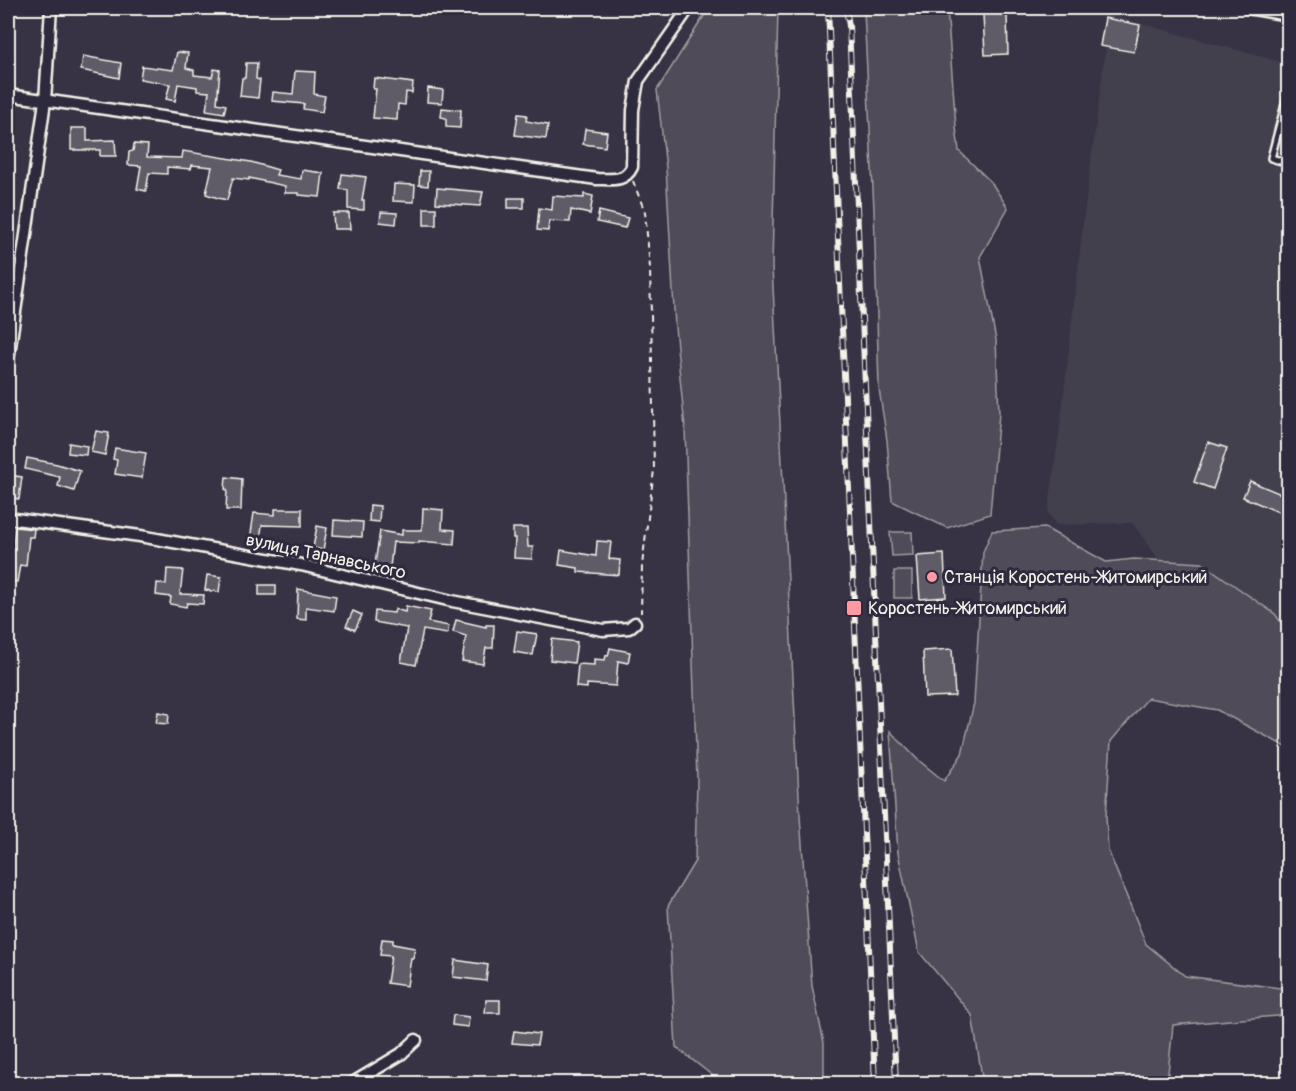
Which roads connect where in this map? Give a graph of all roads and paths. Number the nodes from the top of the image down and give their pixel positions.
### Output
1 (51, 8) edge
2 (689, 8) edge
3 (1248, 8) edge
4 (1288, 15) edge
5 (1288, 93) edge
6 (8, 95) edge
7 (45, 101) junction
8 (1288, 163) edge
9 (629, 173) junction
10 (8, 361) edge
11 (8, 518) edge
12 (635, 623) joint
13 (416, 1040) dead end
14 (351, 1083) edge

1 - 7 street
2 - 9 street
3 - 4 street
5 - 8 lane
6 - 7 street
7 - 9 street
7 - 10 street
9 - 12 path
11 - 12 street, вулиця Тарнавського
13 - 14 street

